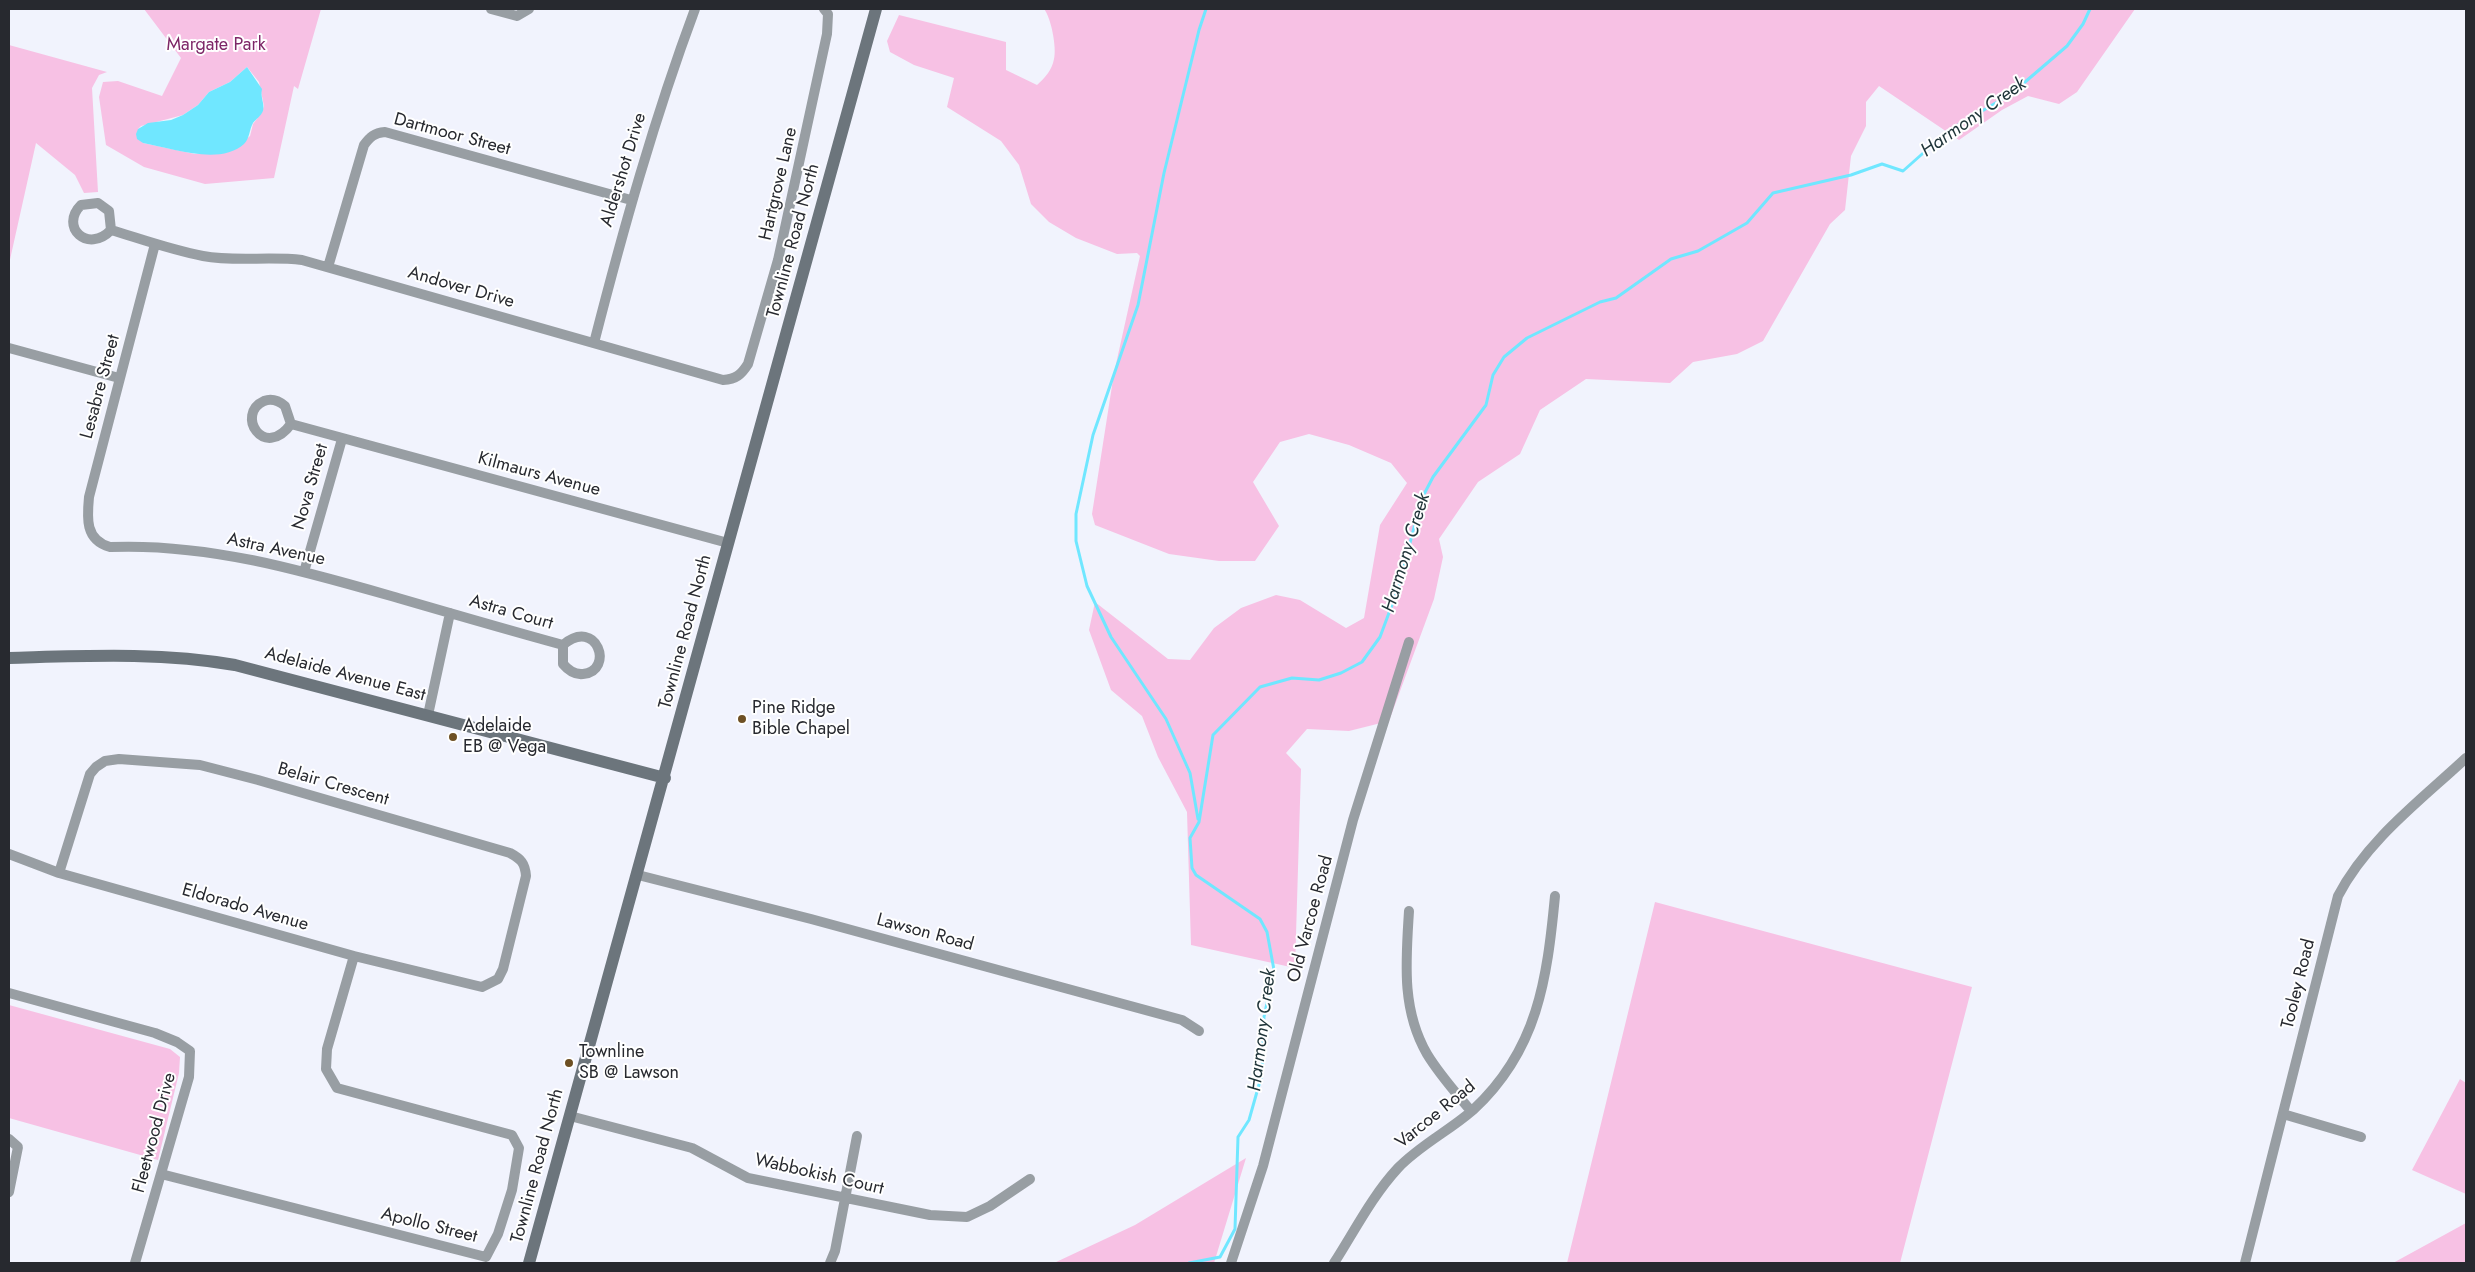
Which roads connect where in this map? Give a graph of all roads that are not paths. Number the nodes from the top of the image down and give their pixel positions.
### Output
1 (491, 9) edge
2 (529, 9) edge
3 (695, 9) edge
4 (824, 9) edge
5 (876, 9) edge
6 (631, 200) junction
7 (111, 230) dead end
8 (155, 244) junction
9 (328, 267) junction
10 (594, 343) junction
11 (9, 348) edge
12 (748, 364) joint
13 (120, 378) junction
14 (291, 424) dead end
15 (342, 439) junction
16 (94, 537) joint
17 (728, 543) junction
18 (304, 572) junction
19 (450, 613) junction
20 (1409, 642) dead end
21 (563, 645) dead end
22 (9, 658) edge
23 (428, 715) junction
24 (2466, 758) edge
25 (665, 778) junction
26 (9, 854) edge
27 (59, 873) junction
28 (638, 875) junction
29 (1555, 896) dead end
30 (1409, 911) dead end
31 (354, 956) junction
32 (475, 987) joint
33 (9, 993) edge
34 (1198, 1031) dead end
35 (1471, 1112) junction
36 (2283, 1114) junction
37 (570, 1116) junction
38 (857, 1136) dead end
39 (2361, 1137) dead end
40 (9, 1139) edge
41 (161, 1174) junction
42 (1030, 1179) dead end
43 (9, 1192) edge
44 (845, 1199) junction
45 (135, 1263) edge
46 (529, 1263) edge
47 (830, 1263) edge
48 (1232, 1263) edge
49 (1334, 1263) edge
50 (2244, 1263) edge

1 - 2 street
3 - 6 street, Aldershot Drive
4 - 12 street, Hartgrove Lane
5 - 17 main road, Townline Road North
6 - 9 street, Dartmoor Street
6 - 10 street, Aldershot Drive
7 - 8 street, Andover Drive
8 - 9 street, Andover Drive
8 - 13 street, Lesabre Street
9 - 10 street, Andover Drive
10 - 12 street, Andover Drive
11 - 13 street
13 - 16 street, Lesabre Street
14 - 15 street, Kilmaurs Avenue
15 - 17 street, Kilmaurs Avenue
15 - 18 street, Nova Street
16 - 18 street, Astra Avenue
17 - 25 main road, Townline Road North
18 - 19 street, Astra Avenue
19 - 21 street, Astra Court
19 - 23 street
20 - 48 street, Old Varcoe Road
22 - 23 main road, Adelaide Avenue East
23 - 25 main road, Adelaide Avenue East
24 - 36 street, Tooley Road
25 - 28 main road, Townline Road North
26 - 27 street, Eldorado Avenue
27 - 31 street, Eldorado Avenue
27 - 32 street, Belair Crescent
28 - 34 street, Lawson Road
28 - 37 main road, Townline Road North
29 - 35 street, Varcoe Road
30 - 35 street
31 - 32 street, Eldorado Avenue
31 - 41 street, Apollo Street
33 - 41 street, Fleetwood Drive
35 - 49 street, Varcoe Road
36 - 39 street
36 - 50 street, Tooley Road
37 - 44 street, Wabbokish Court
37 - 46 main road, Townline Road North
38 - 44 street
40 - 43 street
41 - 45 street, Fleetwood Drive
42 - 44 street, Wabbokish Court
44 - 47 street

